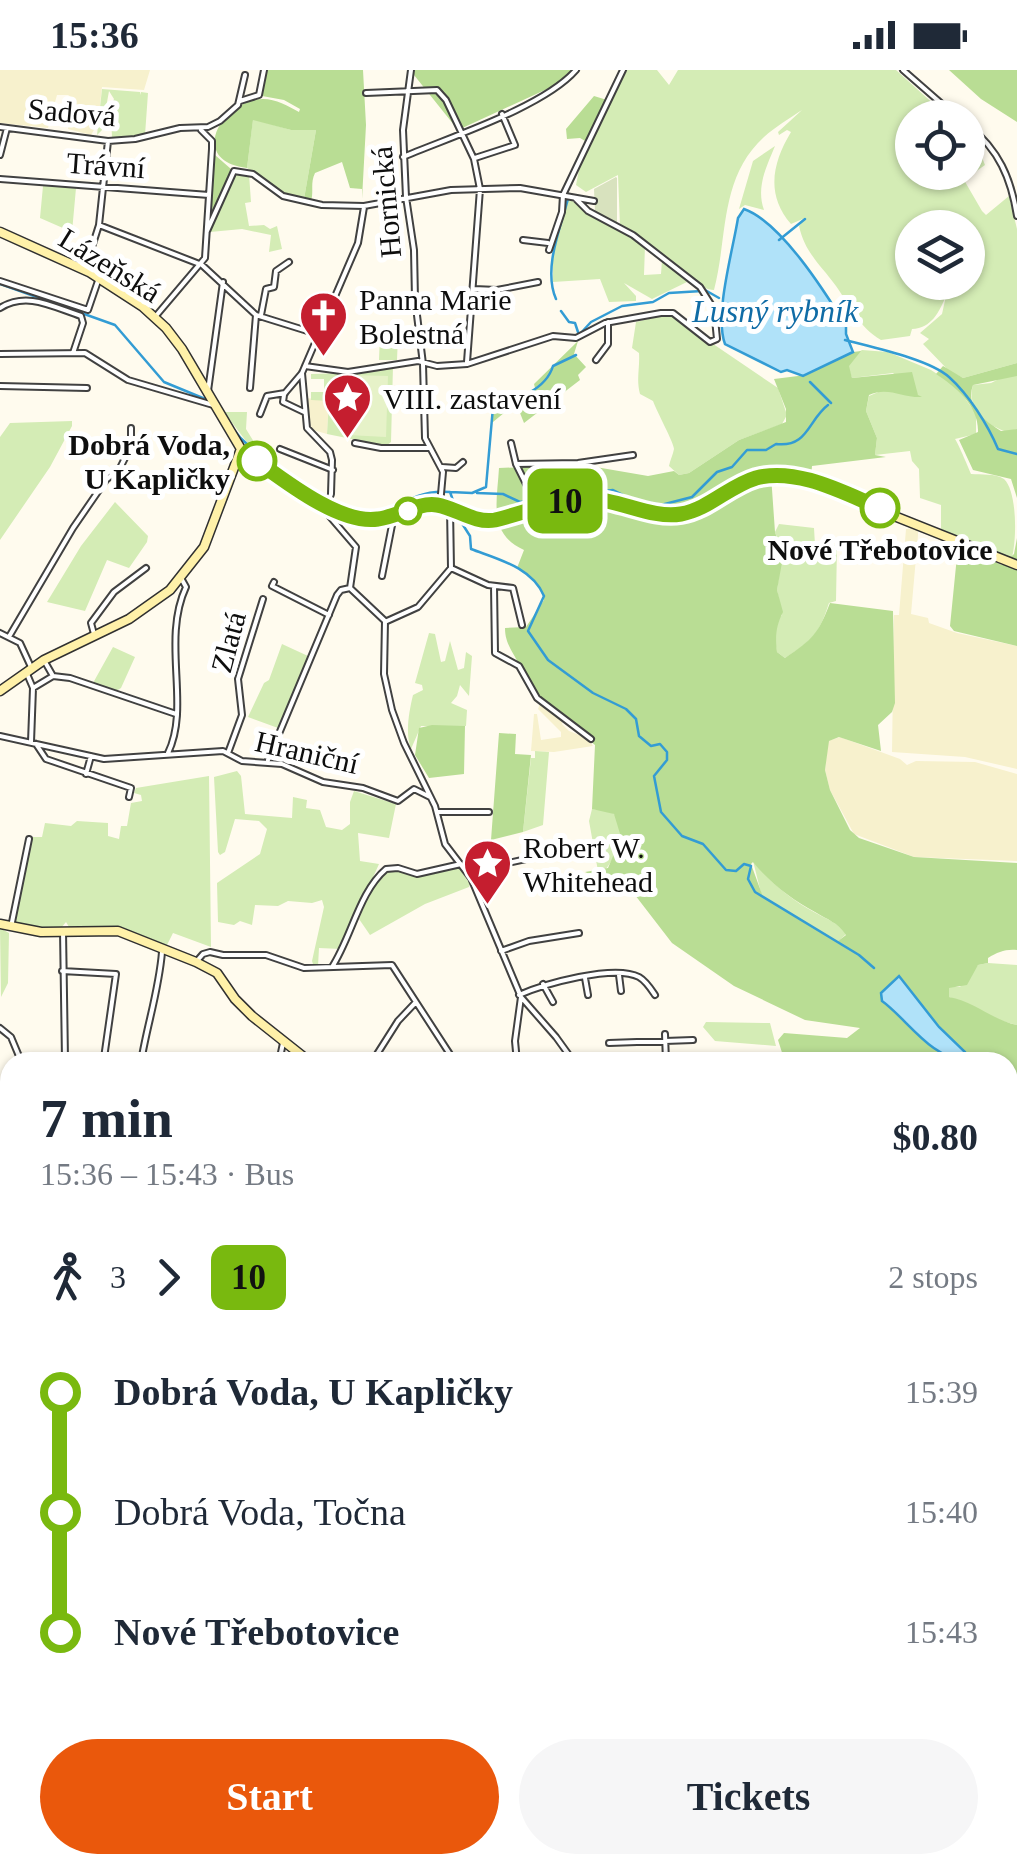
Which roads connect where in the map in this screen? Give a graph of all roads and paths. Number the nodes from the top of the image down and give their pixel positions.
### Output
1 (264, 70) edge
2 (410, 70) edge
3 (576, 70) edge
4 (623, 70) edge
5 (903, 70) edge
6 (245, 75) dead end
7 (406, 92) junction
8 (366, 93) dead end
9 (937, 100) edge
10 (238, 104) junction
11 (502, 114) junction
12 (0, 127) edge
13 (7, 128) junction
14 (199, 128) junction
15 (462, 132) junction
16 (108, 142) junction
17 (985, 144) edge
18 (0, 155) edge
19 (403, 157) junction
20 (474, 159) junction
21 (0, 179) edge
22 (103, 187) junction
23 (480, 189) junction
24 (208, 195) junction
25 (563, 195) junction
26 (406, 197) junction
27 (575, 198) junction
28 (594, 201) dead end
29 (364, 206) junction
30 (1017, 216) edge
31 (99, 225) junction
32 (207, 230) junction
33 (0, 232) edge
34 (523, 240) dead end
35 (289, 262) dead end
36 (202, 264) junction
37 (84, 270) junction
38 (99, 278) junction
39 (0, 281) edge
40 (223, 282) junction
41 (538, 282) dead end
42 (474, 289) junction
43 (0, 308) edge
44 (259, 315) junction
45 (155, 317) junction
46 (607, 322) junction
47 (317, 334) junction
48 (73, 353) junction
49 (0, 354) edge
50 (596, 360) dead end
51 (423, 364) junction
52 (467, 364) junction
53 (304, 366) junction
54 (302, 373) junction
55 (0, 386) edge
56 (87, 388) dead end
57 (250, 388) dead end
58 (284, 394) junction
59 (210, 400) junction
60 (304, 412) junction
61 (260, 414) dead end
62 (131, 428) dead end
63 (122, 432) dead end
64 (130, 436) junction
65 (511, 442) dead end
66 (355, 443) dead end
67 (428, 448) junction
68 (280, 449) dead end
69 (242, 450) junction
70 (633, 454) dead end
71 (463, 462) dead end
72 (516, 464) junction
73 (442, 467) junction
74 (333, 470) junction
75 (537, 506) junction
76 (326, 508) junction
77 (450, 509) junction
78 (388, 517) junction
79 (1017, 565) edge
80 (146, 568) dead end
81 (451, 568) junction
82 (382, 576) dead end
83 (181, 578) junction
84 (274, 582) dead end
85 (494, 586) junction
86 (350, 588) junction
87 (170, 590) junction
88 (181, 598) junction
89 (263, 599) dead end
90 (328, 615) junction
91 (386, 621) junction
92 (522, 625) dead end
93 (0, 633) edge
94 (94, 634) junction
95 (10, 635) junction
96 (44, 660) junction
97 (28, 669) junction
98 (53, 676) junction
99 (33, 688) junction
100 (0, 690) edge
101 (176, 714) junction
102 (0, 736) edge
103 (590, 739) dead end
104 (34, 743) junction
105 (168, 752) junction
106 (228, 753) junction
107 (90, 756) junction
108 (268, 762) junction
109 (86, 774) junction
110 (430, 796) junction
111 (129, 797) dead end
112 (438, 812) junction
113 (490, 812) dead end
114 (29, 839) dead end
115 (550, 854) dead end
116 (461, 864) junction
117 (466, 872) junction
118 (0, 924) edge
119 (11, 926) junction
120 (63, 931) junction
121 (579, 933) dead end
122 (163, 948) junction
123 (500, 951) junction
124 (196, 962) junction
125 (332, 967) junction
126 (62, 970) junction
127 (619, 974) junction
128 (585, 978) junction
129 (543, 984) junction
130 (621, 991) dead end
131 (588, 995) dead end
132 (656, 995) dead end
133 (520, 996) junction
134 (418, 1001) junction
135 (553, 1002) dead end
136 (0, 1028) edge
137 (629, 1034) dead end
138 (666, 1037) junction
139 (694, 1040) dead end
140 (283, 1042) junction
141 (629, 1042) junction
142 (609, 1043) dead end
143 (16, 1052) edge
144 (65, 1052) edge
145 (105, 1052) edge
146 (143, 1052) edge
147 (281, 1052) edge
148 (296, 1052) edge
149 (378, 1052) edge
150 (449, 1052) edge
151 (516, 1052) edge
152 (567, 1052) edge
153 (666, 1052) edge

1 - 10 street
2 - 7 street, Hornická
3 - 11 street
4 - 25 street
5 - 9 street
6 - 10 street
7 - 8 street
7 - 15 street
7 - 19 street, Hornická
10 - 14 street
11 - 15 street
11 - 20 street
12 - 13 street, Sadová
13 - 16 street, Sadová
13 - 18 street
14 - 16 street, Sadová
14 - 24 street
15 - 19 street
15 - 20 street
16 - 22 street
17 - 30 street
19 - 26 street, Hornická
20 - 23 street
21 - 22 street, Trávní
22 - 24 street, Trávní
22 - 31 street
23 - 25 street
23 - 26 street
23 - 42 street
24 - 32 street
25 - 27 street
25 - 34 street
26 - 29 street
26 - 51 street, Hornická
27 - 28 street
27 - 46 street
29 - 32 street
29 - 47 street
31 - 36 street
31 - 37 street
32 - 36 street
33 - 37 street, Lázeňská
35 - 44 street
36 - 40 street
36 - 45 street
37 - 38 street, Lázeňská
38 - 39 street
38 - 45 street, Lázeňská
40 - 44 street
40 - 59 street
41 - 42 street
42 - 52 street
43 - 48 street
44 - 47 street
44 - 57 street
45 - 59 street, Lázeňská
46 - 50 street
46 - 52 street
47 - 53 street
48 - 49 street
48 - 59 street
51 - 52 street
51 - 53 street
51 - 67 street, Hornická
53 - 54 street
54 - 58 street
54 - 60 street
55 - 56 street
58 - 60 street
58 - 61 street
59 - 69 street, Lázeňská
60 - 74 street
62 - 64 street
63 - 64 street
64 - 95 street
65 - 72 street
66 - 67 street
67 - 73 street
68 - 74 street
69 - 76 street, Lázeňská
69 - 83 street
70 - 72 street
71 - 73 street
72 - 75 street
73 - 77 street
74 - 76 street
75 - 77 street
75 - 79 street
76 - 78 street
76 - 86 street
77 - 78 street
77 - 81 street
78 - 82 street
80 - 94 street
81 - 85 street
81 - 91 street
83 - 87 street
83 - 88 street
84 - 90 street
85 - 92 street
85 - 103 street
86 - 90 street
86 - 91 street
87 - 88 street
87 - 94 street
88 - 101 street
89 - 106 street, Zlatá
90 - 108 street
91 - 110 street
93 - 95 street
94 - 96 street
95 - 97 street
96 - 97 street
96 - 98 street
97 - 99 street
97 - 100 street
98 - 99 street
98 - 101 street
99 - 104 street
101 - 105 street
102 - 104 street, Hraniční
104 - 107 street, Hraniční
104 - 109 street
105 - 106 street, Hraniční
105 - 107 street, Hraniční
106 - 108 street, Hraniční
107 - 109 street
108 - 110 street, Hraniční
109 - 111 street
110 - 112 street
112 - 113 street
112 - 116 street
114 - 119 street
115 - 117 street
116 - 117 street
116 - 125 street
117 - 123 street
118 - 119 street
119 - 120 street
120 - 122 street
120 - 126 street
121 - 123 street
122 - 124 street
122 - 146 street
123 - 133 street
124 - 125 street
124 - 140 street
125 - 134 street
126 - 144 street
126 - 145 street
127 - 128 street
127 - 130 street
127 - 132 street
128 - 129 street
128 - 131 street
129 - 133 street
129 - 135 street
133 - 151 street
133 - 152 street
134 - 149 street
134 - 150 street
136 - 143 street
137 - 141 street
138 - 139 street
138 - 141 street
138 - 153 street
140 - 147 street
140 - 148 street
141 - 142 street

